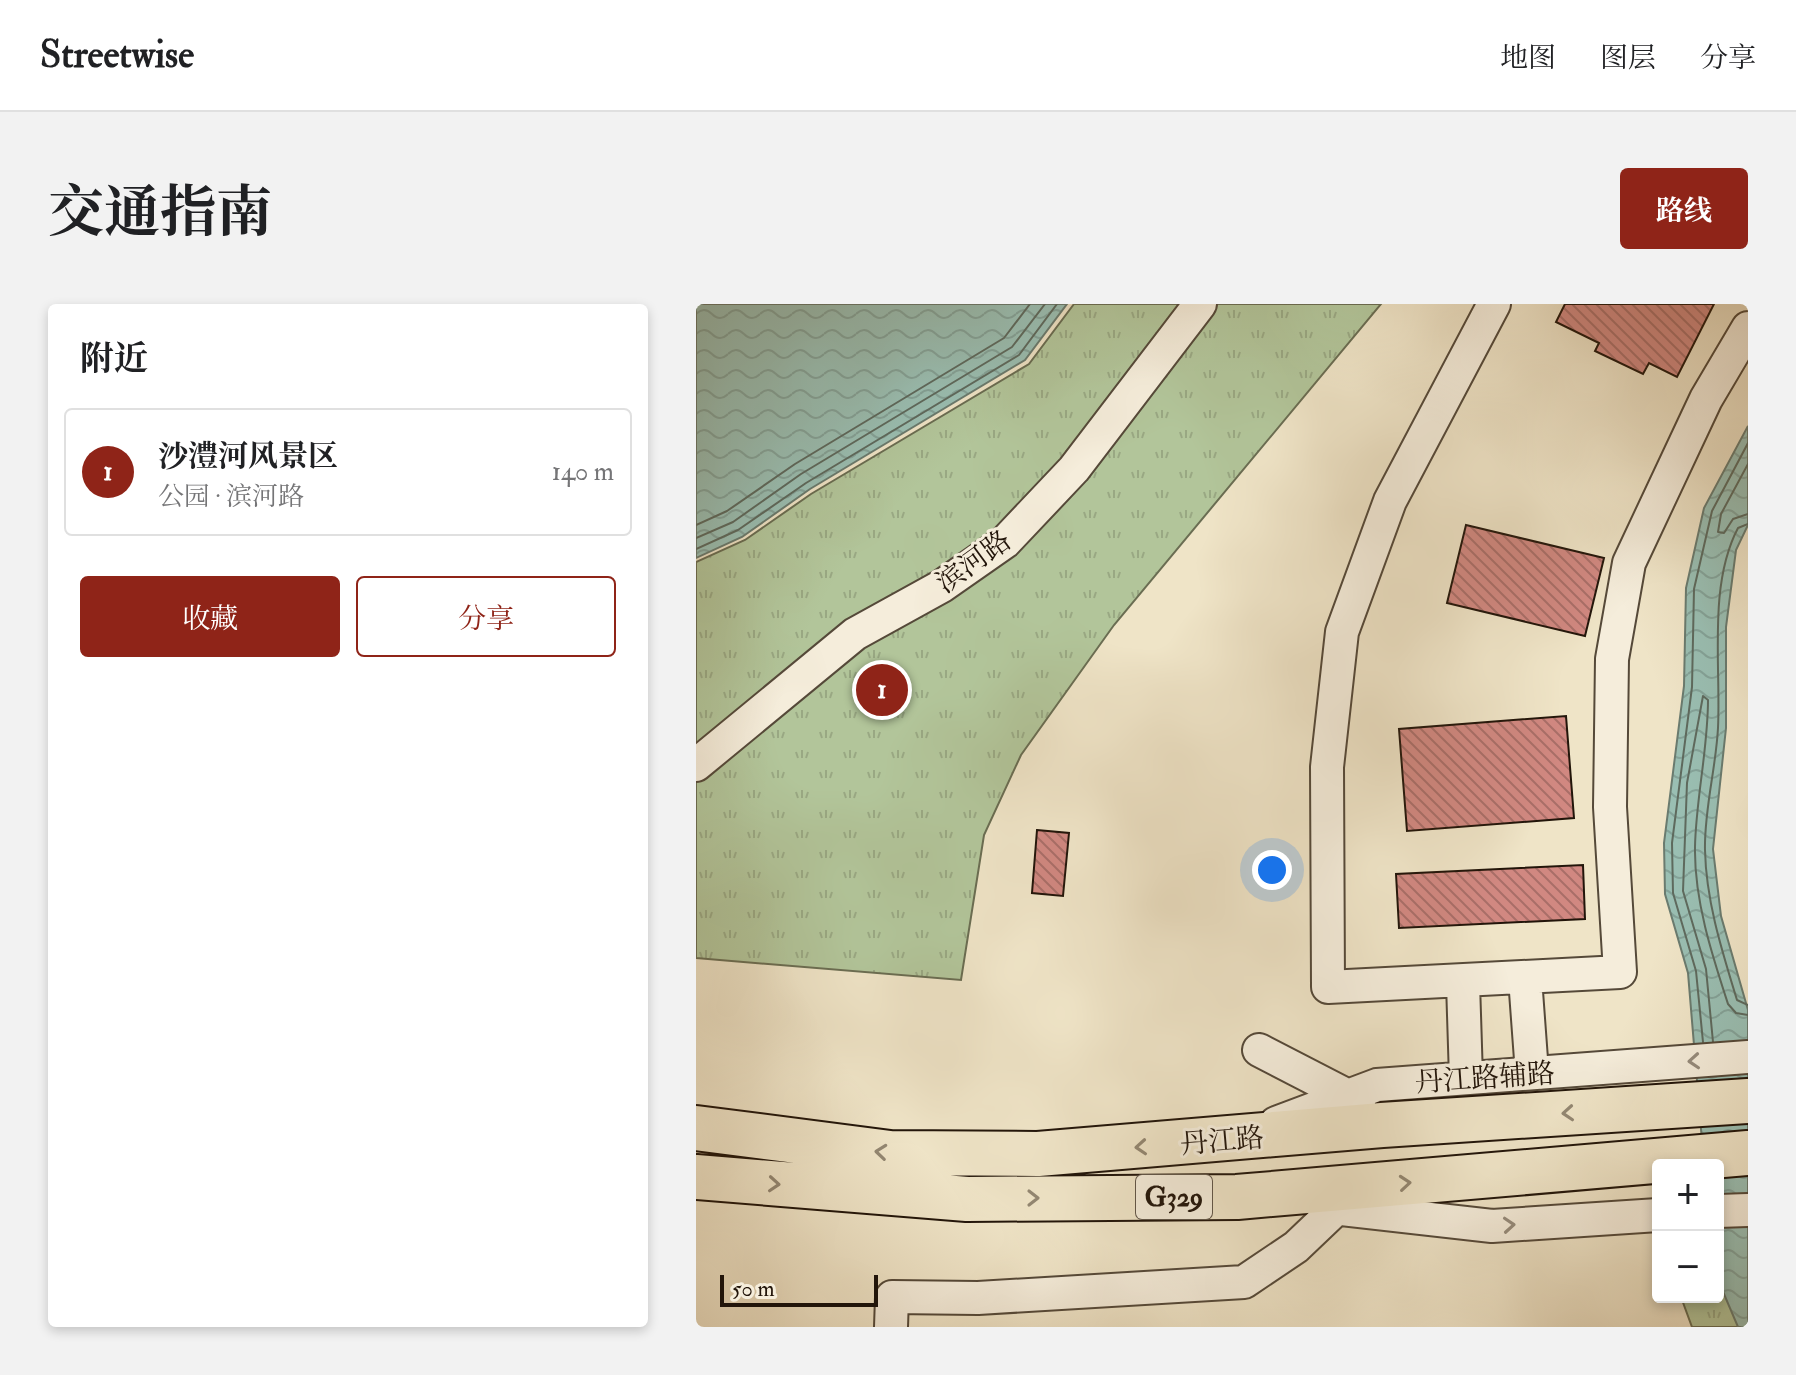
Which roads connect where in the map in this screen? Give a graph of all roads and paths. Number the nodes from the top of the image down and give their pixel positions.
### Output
1 (1200, 304) edge
2 (1494, 304) edge
3 (1748, 328) edge
4 (696, 765) edge
5 (1525, 978) junction
6 (1463, 983) junction
7 (1259, 1050) dead end
8 (1748, 1057) edge
9 (1532, 1073) junction
10 (1466, 1078) junction
11 (1348, 1096) junction
12 (1748, 1101) edge
13 (1382, 1125) junction
14 (696, 1128) edge
15 (1232, 1140) junction
16 (1748, 1153) edge
17 (696, 1177) edge
18 (1348, 1197) junction
19 (1748, 1210) edge
20 (1724, 1211) edge
21 (1652, 1215) edge
22 (892, 1312) edge
23 (929, 1313) edge

1 - 4 street, 滨河路
2 - 6 street
3 - 5 street
5 - 6 street
5 - 9 street
6 - 10 street
7 - 11 street
8 -> 9 street, 丹江路辅路
9 - 10 street, 丹江路辅路
10 - 11 street, 丹江路辅路
11 - 13 street
11 - 15 street, 丹江路辅路
12 -> 13 highway, 丹江路 / G329
13 - 15 highway, 丹江路 / G329
15 -> 14 highway, 丹江路 / G329
18 -> 16 highway, 丹江路 / G329
17 -> 18 highway, 丹江路 / G329
18 -> 21 street
18 - 23 street
19 - 20 street
22 - 23 street

